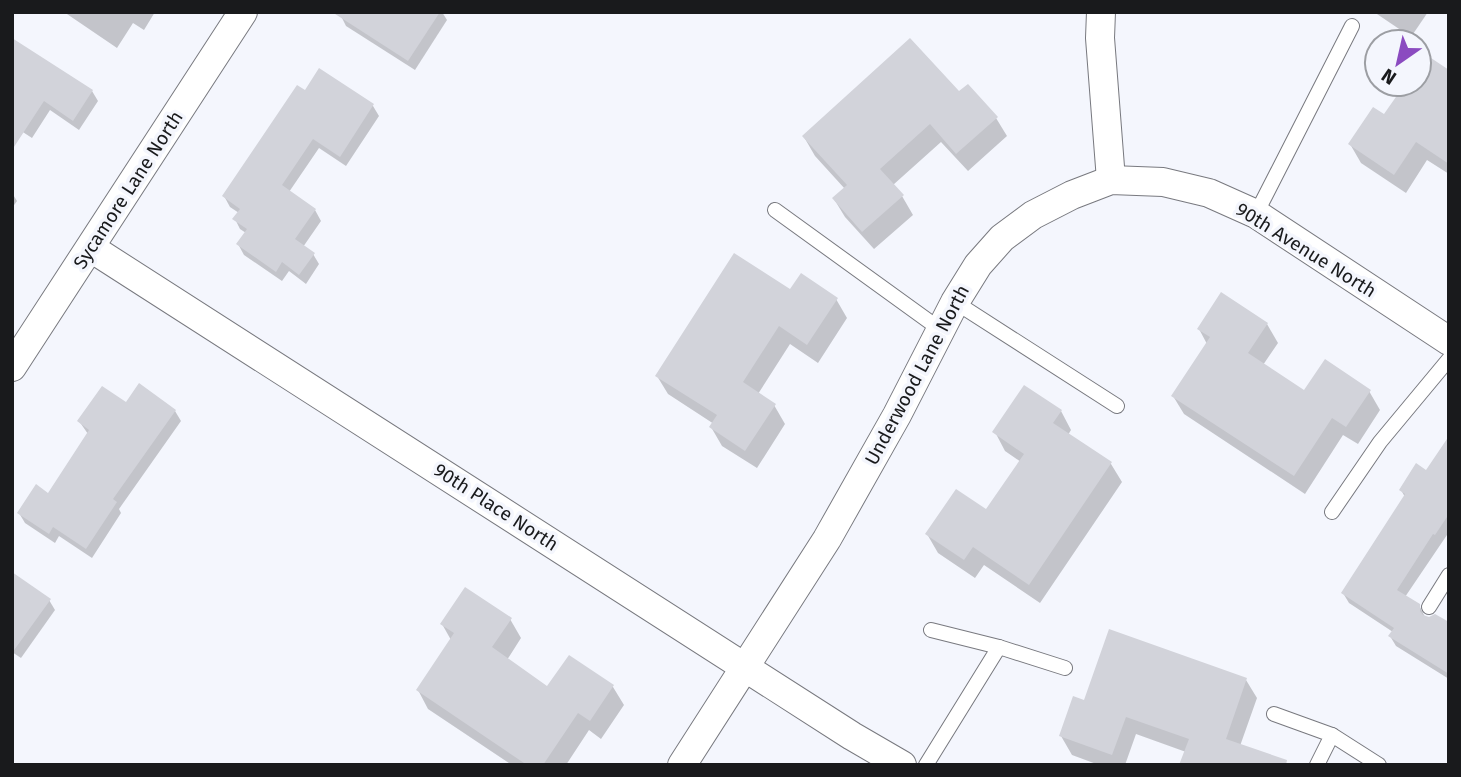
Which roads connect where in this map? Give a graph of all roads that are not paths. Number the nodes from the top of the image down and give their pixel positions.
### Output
1 (243, 12) edge
2 (1101, 12) edge
3 (1352, 26) dead end
4 (1111, 180) junction
5 (775, 210) dead end
6 (1256, 214) junction
7 (91, 247) junction
8 (955, 302) junction
9 (941, 330) junction
10 (1449, 341) edge
11 (1449, 359) edge
12 (12, 367) edge
13 (1117, 406) dead end
14 (1332, 512) dead end
15 (1449, 575) edge
16 (1429, 607) dead end
17 (931, 629) dead end
18 (999, 647) junction
19 (745, 667) junction
20 (1065, 668) dead end
21 (1274, 714) dead end
22 (1332, 735) junction
23 (682, 765) edge
24 (902, 765) edge
25 (926, 765) edge
26 (1317, 765) edge
27 (1379, 765) edge

1 - 7 street, Sycamore Lane North
2 - 4 street
3 - 6 lane
4 - 6 street, 90th Avenue North
4 - 8 street, Underwood Lane North
5 - 9 lane
6 - 10 street, 90th Avenue North
7 - 12 street, Sycamore Lane North
7 - 19 street, 90th Place North
8 - 9 street, Underwood Lane North
8 - 13 lane
9 - 19 street, Underwood Lane North
11 - 14 lane
15 - 16 lane
17 - 18 lane
18 - 20 lane
18 - 25 lane
19 - 23 street, Underwood Lane North
19 - 24 street, 90th Place North
21 - 22 lane
22 - 26 lane
22 - 27 lane

